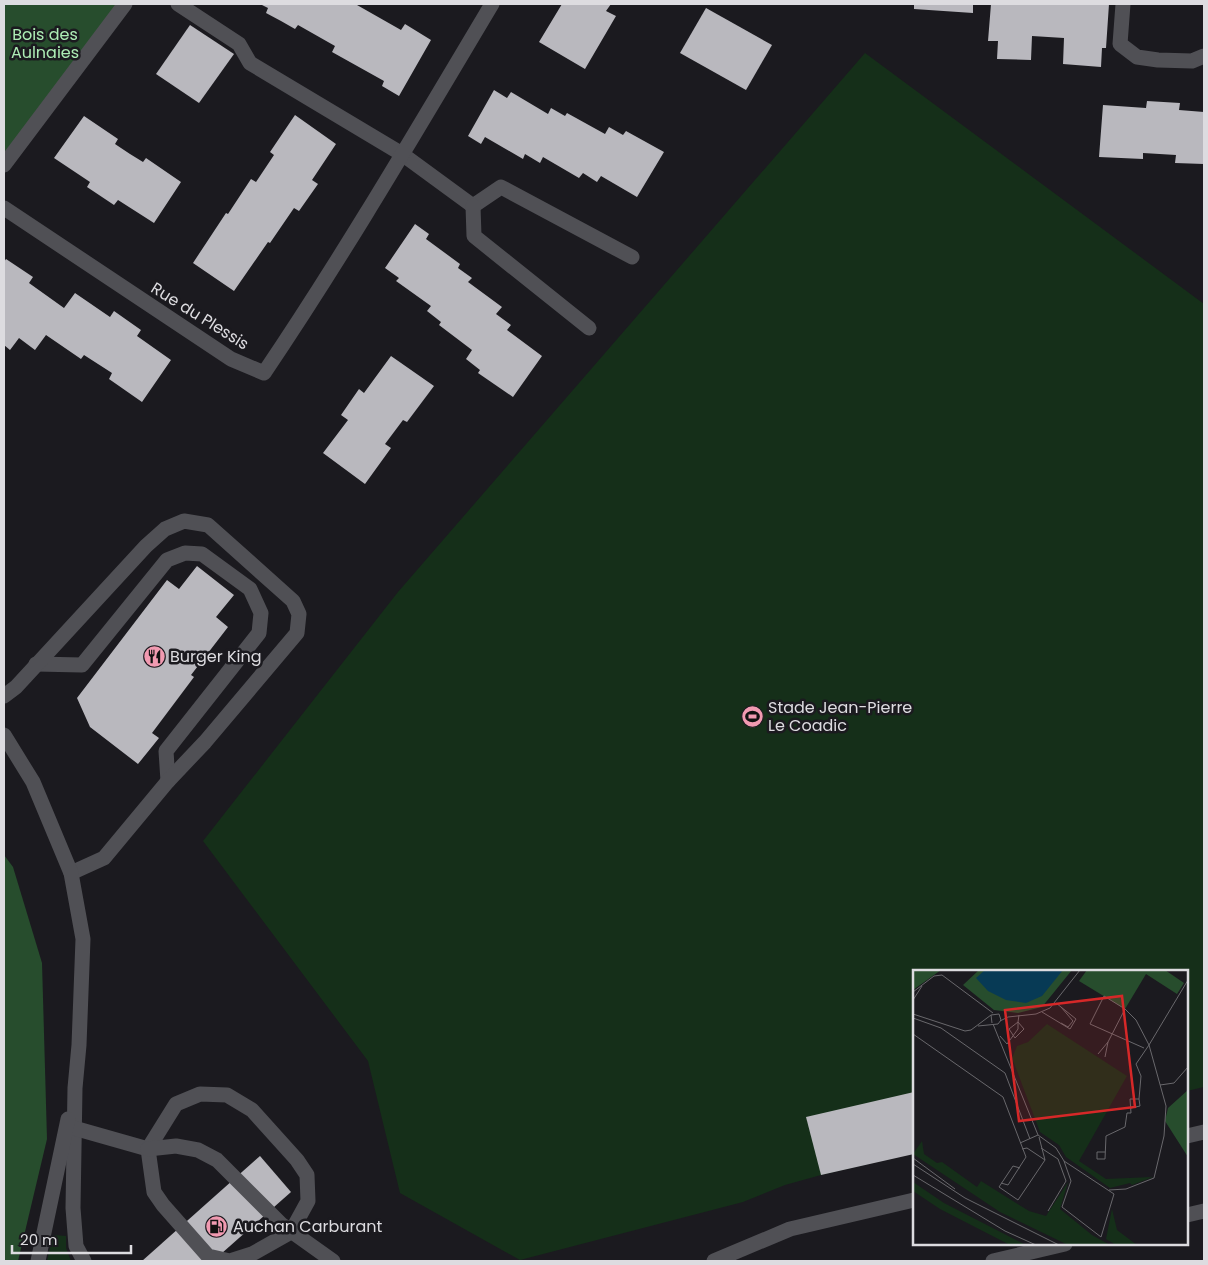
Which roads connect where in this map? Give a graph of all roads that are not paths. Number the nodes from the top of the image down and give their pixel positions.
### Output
1 (124, 4) edge
2 (178, 4) edge
3 (492, 4) edge
4 (1123, 4) edge
5 (1204, 56) edge
6 (402, 154) junction
7 (4, 165) edge
8 (474, 206) junction
9 (4, 208) edge
10 (632, 257) dead end
11 (590, 328) dead end
12 (36, 664) junction
13 (4, 696) edge
14 (4, 735) edge
15 (168, 781) junction
16 (71, 873) junction
17 (75, 1088) junction
18 (74, 1128) junction
19 (1204, 1132) edge
20 (1188, 1136) edge
21 (148, 1149) junction
22 (913, 1200) edge
23 (1204, 1212) edge
24 (1188, 1215) edge
25 (291, 1232) junction
26 (1061, 1245) edge
27 (38, 1261) edge
28 (84, 1261) edge
29 (333, 1261) edge
30 (714, 1261) edge
31 (993, 1261) edge

1 - 7 street
2 - 6 street
3 - 6 street, Rue du Plessis
4 - 5 street
6 - 8 street
6 - 9 street, Rue du Plessis
8 - 10 street
8 - 11 street
12 - 13 street
12 - 15 street
12 - 15 street
14 - 16 street
15 - 16 street
16 - 17 street
17 - 18 street
17 - 27 street
18 - 21 street
18 - 28 street
19 - 20 street
21 - 25 street
21 - 25 street
21 - 25 street
22 - 30 street
23 - 24 street
25 - 29 street
26 - 31 street

